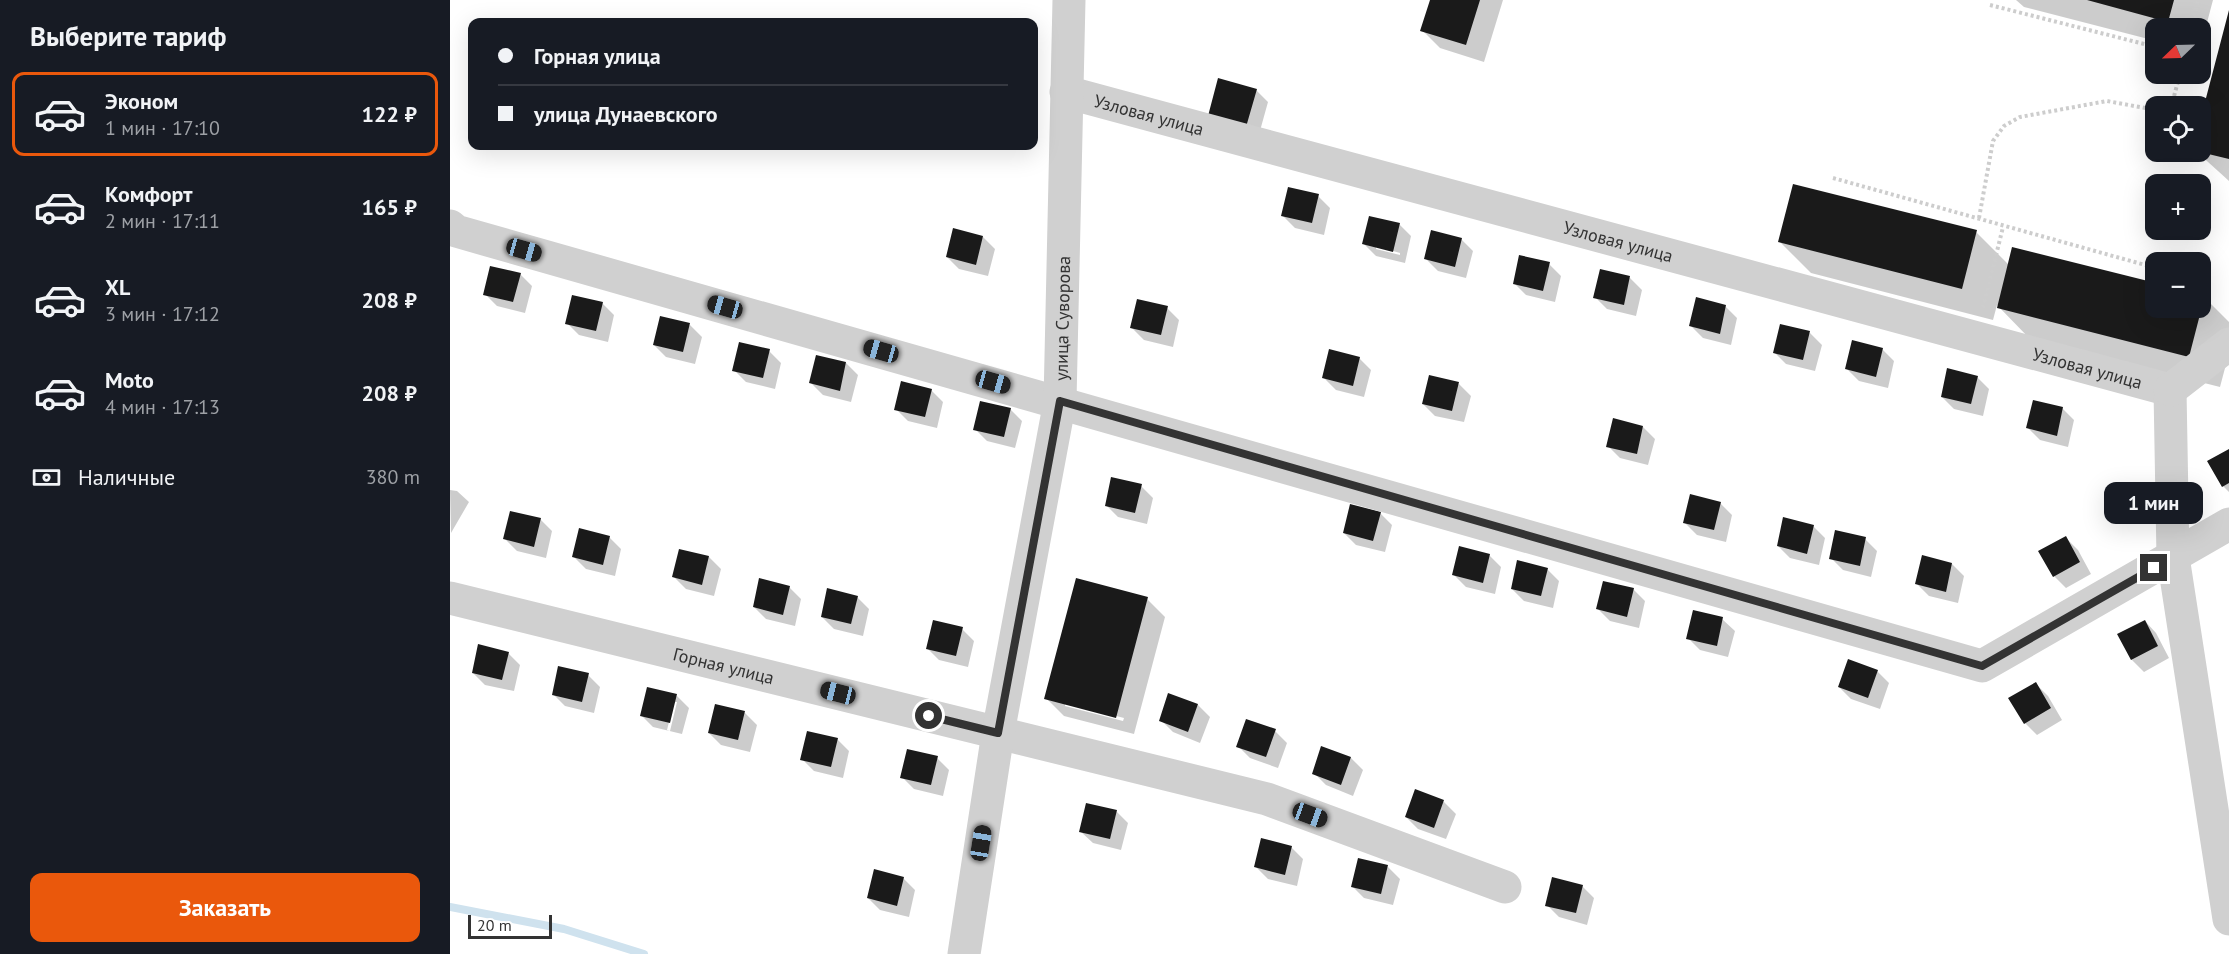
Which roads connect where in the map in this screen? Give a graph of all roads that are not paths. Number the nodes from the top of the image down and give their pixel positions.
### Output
1 (1069, 0) edge
2 (1066, 92) junction
3 (450, 226) edge
4 (2229, 344) edge
5 (2170, 390) junction
6 (1060, 401) junction
7 (2229, 524) edge
8 (2173, 557) junction
9 (450, 598) edge
10 (998, 733) junction
11 (1505, 887) dead end
12 (2227, 905) edge
13 (964, 954) edge

1 - 2 street, улица Суворова
2 - 5 street, Узловая улица
2 - 6 street, улица Суворова
3 - 6 street
4 - 5 street
5 - 8 street
6 - 8 street
6 - 10 street, улица Суворова
7 - 8 street
8 - 12 street
9 - 10 street, Горная улица
10 - 11 street, Горная улица
10 - 13 street, улица Суворова

